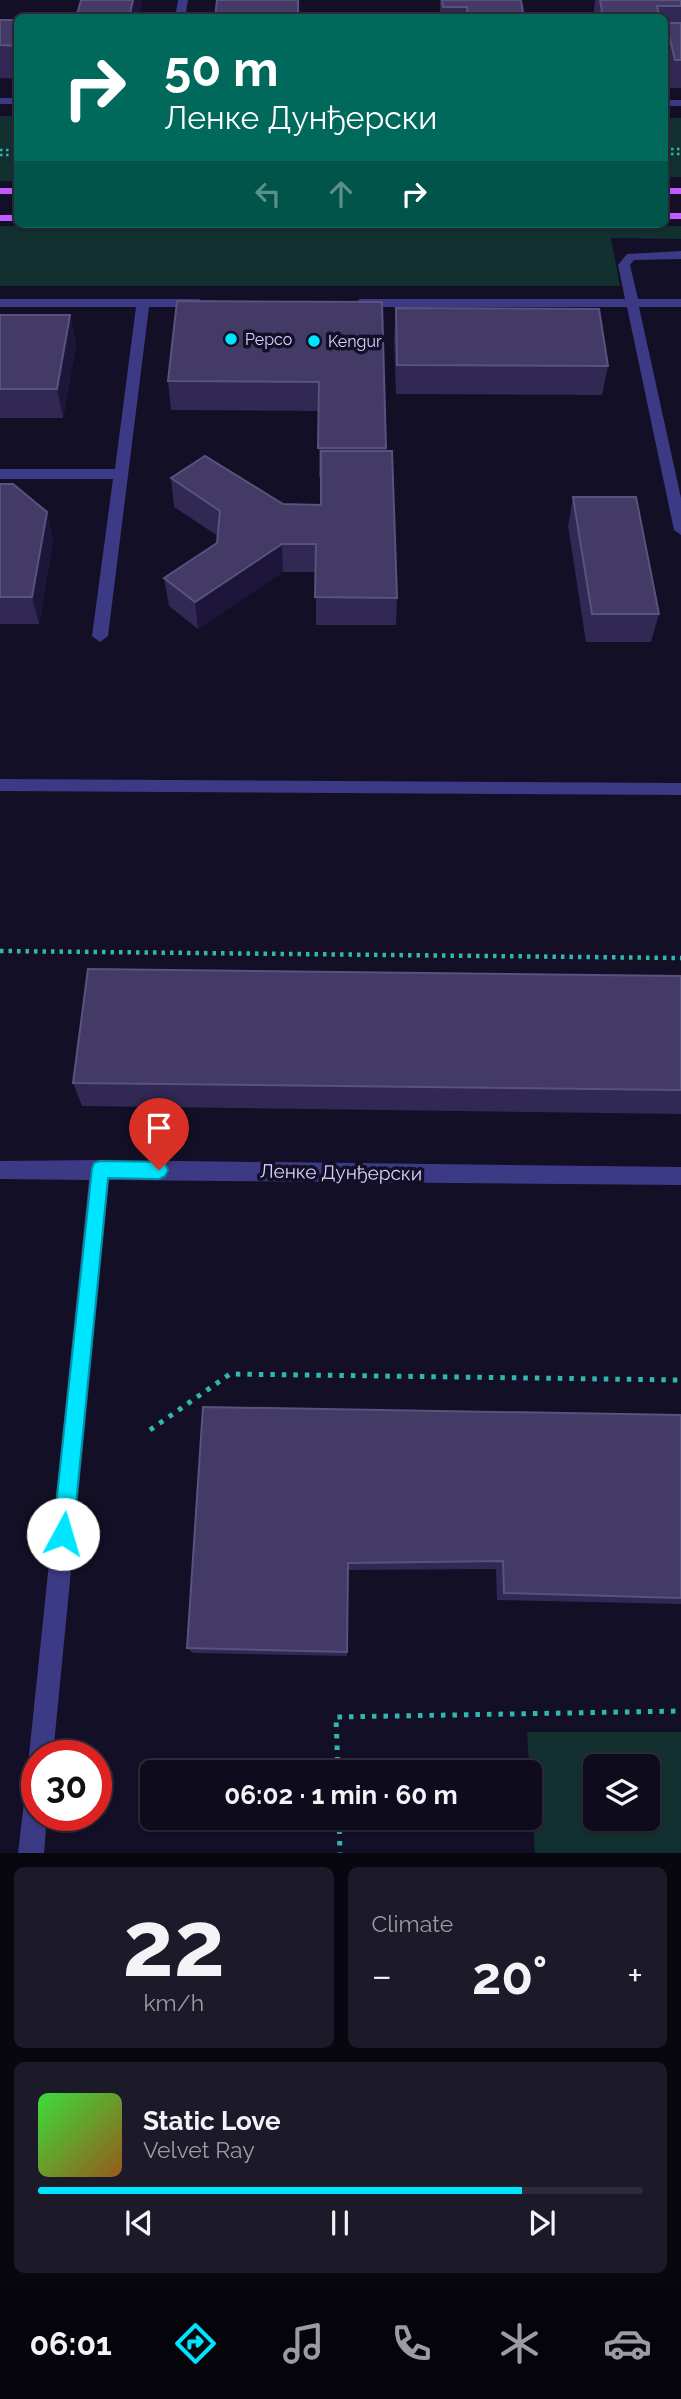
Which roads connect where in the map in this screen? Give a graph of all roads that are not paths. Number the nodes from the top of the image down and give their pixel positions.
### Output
1 (681, 255) edge
2 (0, 303) edge
3 (143, 303) junction
4 (212, 303) edge
5 (352, 303) edge
6 (631, 303) junction
7 (681, 303) edge
8 (675, 465) edge
9 (0, 474) edge
10 (120, 474) junction
11 (679, 504) edge
12 (681, 530) edge
13 (100, 636) dead end
14 (0, 785) edge
15 (681, 789) edge
16 (100, 1169) junction
17 (0, 1170) edge
18 (681, 1176) edge
19 (43, 1740) edge
20 (33, 1831) edge
21 (31, 1853) edge

1 - 6 street
2 - 3 street
3 - 4 street
3 - 10 street
5 - 6 street
6 - 7 street
6 - 8 street
8 - 11 street
9 - 10 street
10 - 13 street
11 - 12 street
14 - 15 street
16 - 17 street, Ленке Дунђерски
16 - 18 street, Ленке Дунђерски
16 - 19 street
20 - 21 street

